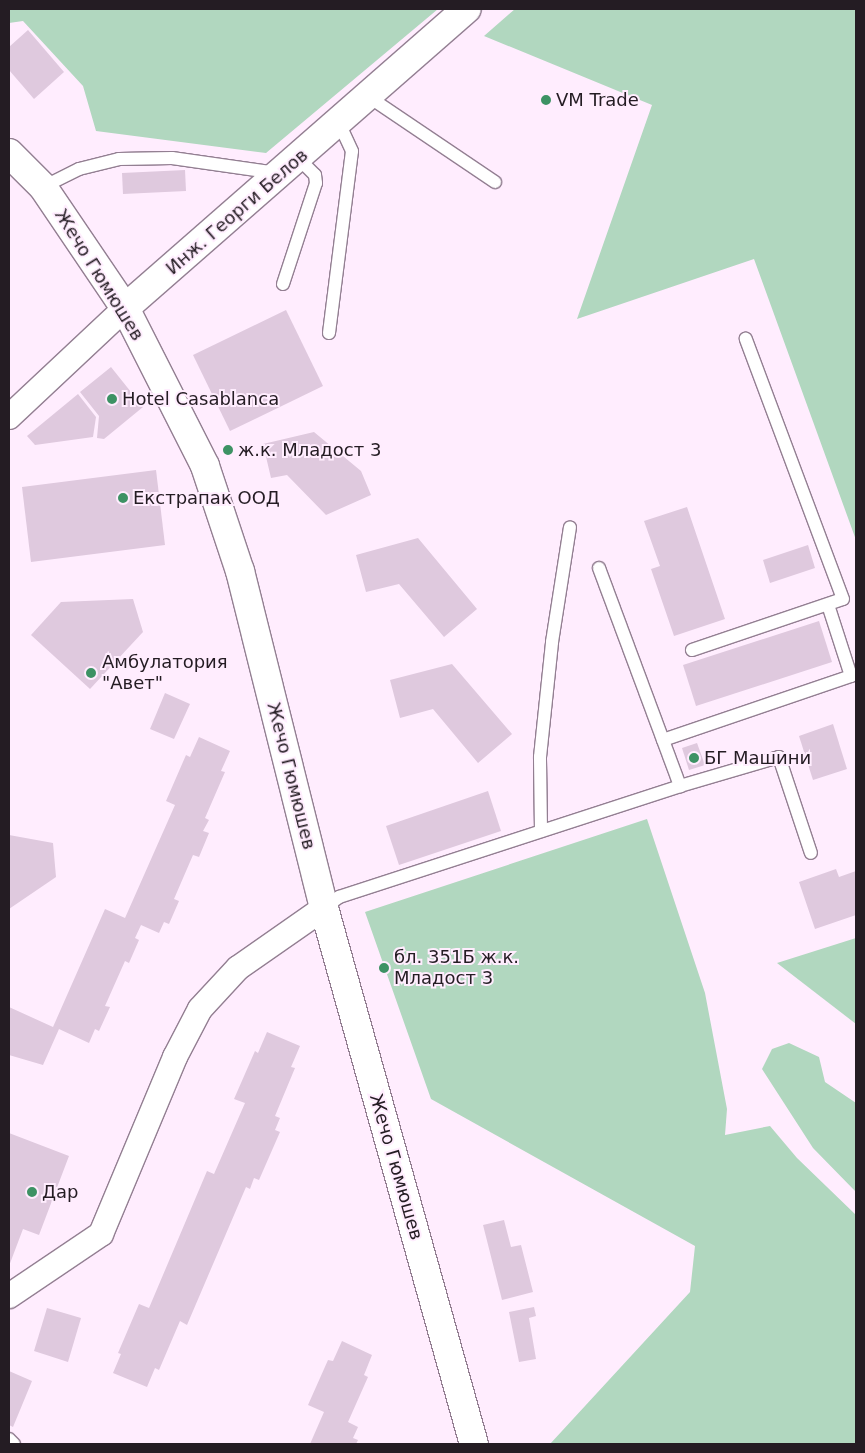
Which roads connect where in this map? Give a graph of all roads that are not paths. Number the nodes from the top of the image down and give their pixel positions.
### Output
1 (466, 9) edge
2 (368, 97) junction
3 (339, 124) junction
4 (9, 153) edge
5 (290, 166) junction
6 (495, 182) dead end
7 (43, 188) junction
8 (283, 284) dead end
9 (125, 308) junction
10 (329, 333) dead end
11 (746, 339) dead end
12 (9, 417) edge
13 (570, 527) dead end
14 (599, 568) dead end
15 (828, 605) junction
16 (692, 650) dead end
17 (662, 740) junction
18 (680, 786) junction
19 (541, 831) junction
20 (811, 853) dead end
21 (324, 908) junction
22 (9, 1296) edge
23 (9, 1439) edge
24 (14, 1444) edge
25 (474, 1444) edge

1 - 2 street, Инж. Георги Белов
2 - 3 street, Инж. Георги Белов
2 - 6 lane
3 - 5 street, Инж. Георги Белов
3 - 10 lane
4 - 7 street, Жечо Гюмюшев
5 - 7 lane
5 - 8 lane
5 - 9 street, Инж. Георги Белов
7 - 9 street, Жечо Гюмюшев
9 - 12 street, Инж. Георги Белов
9 - 21 street, Жечо Гюмюшев
11 - 15 lane
13 - 19 lane
14 - 17 lane
15 - 16 lane
15 - 17 lane
17 - 18 lane
18 - 19 lane
18 - 20 lane
19 - 21 lane
21 - 22 street
21 - 25 street, Жечо Гюмюшев
23 - 24 lane

